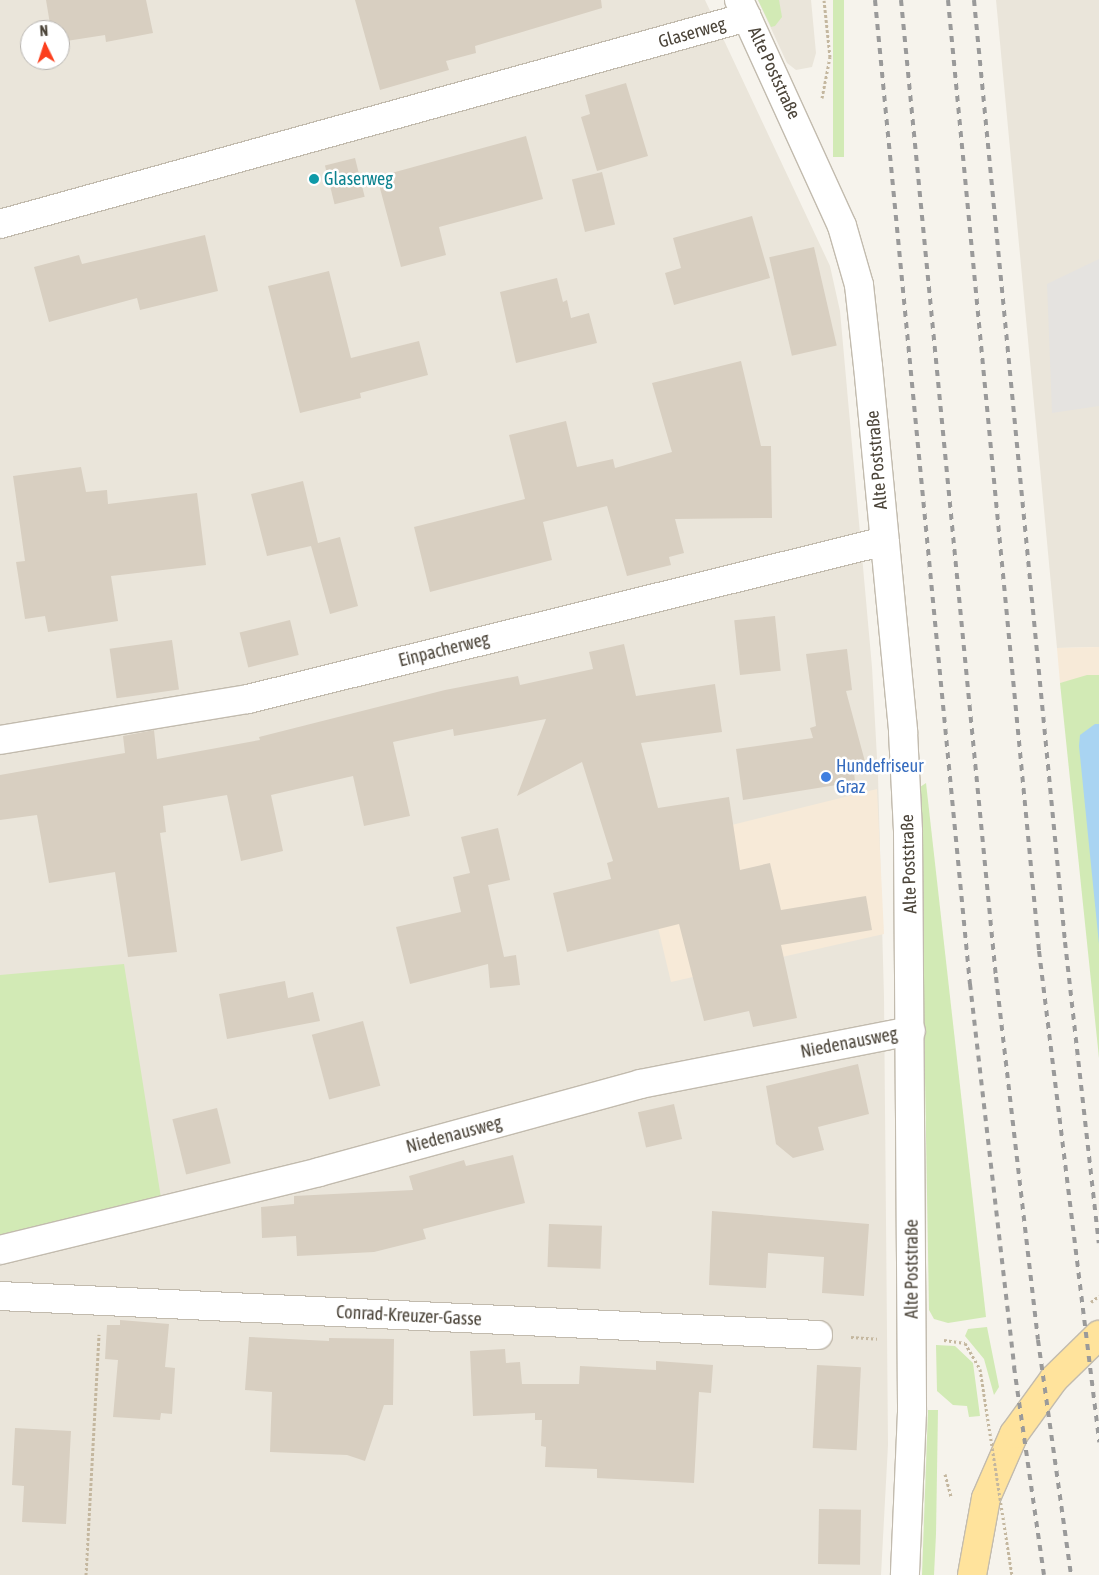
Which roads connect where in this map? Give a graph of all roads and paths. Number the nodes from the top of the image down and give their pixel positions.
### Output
1 (824, 0) edge
2 (743, 8) edge
3 (804, 138) junction
4 (0, 224) edge
5 (885, 542) junction
6 (0, 740) edge
7 (911, 1031) junction
8 (0, 1250) edge
9 (0, 1296) edge
10 (101, 1300) junction
11 (1099, 1335) edge
12 (818, 1336) joint
13 (883, 1339) dead end
14 (940, 1340) dead end
15 (943, 1468) dead end
16 (951, 1496) dead end
17 (86, 1575) edge
18 (906, 1575) edge
19 (972, 1575) edge
20 (1012, 1575) edge

1 - 3 path
2 - 3 street, Alte Poststraße
2 - 4 street, Glaserweg
3 - 5 street, Alte Poststraße
5 - 6 street, Einpacherweg
5 - 7 street, Alte Poststraße
7 - 8 street, Niedenausweg
7 - 18 street, Alte Poststraße
9 - 10 street, Conrad-Kreuzer-Gasse
10 - 12 street, Conrad-Kreuzer-Gasse
10 - 17 path
11 - 19 main road
12 - 13 path
14 - 20 path, bridge
15 - 16 path

